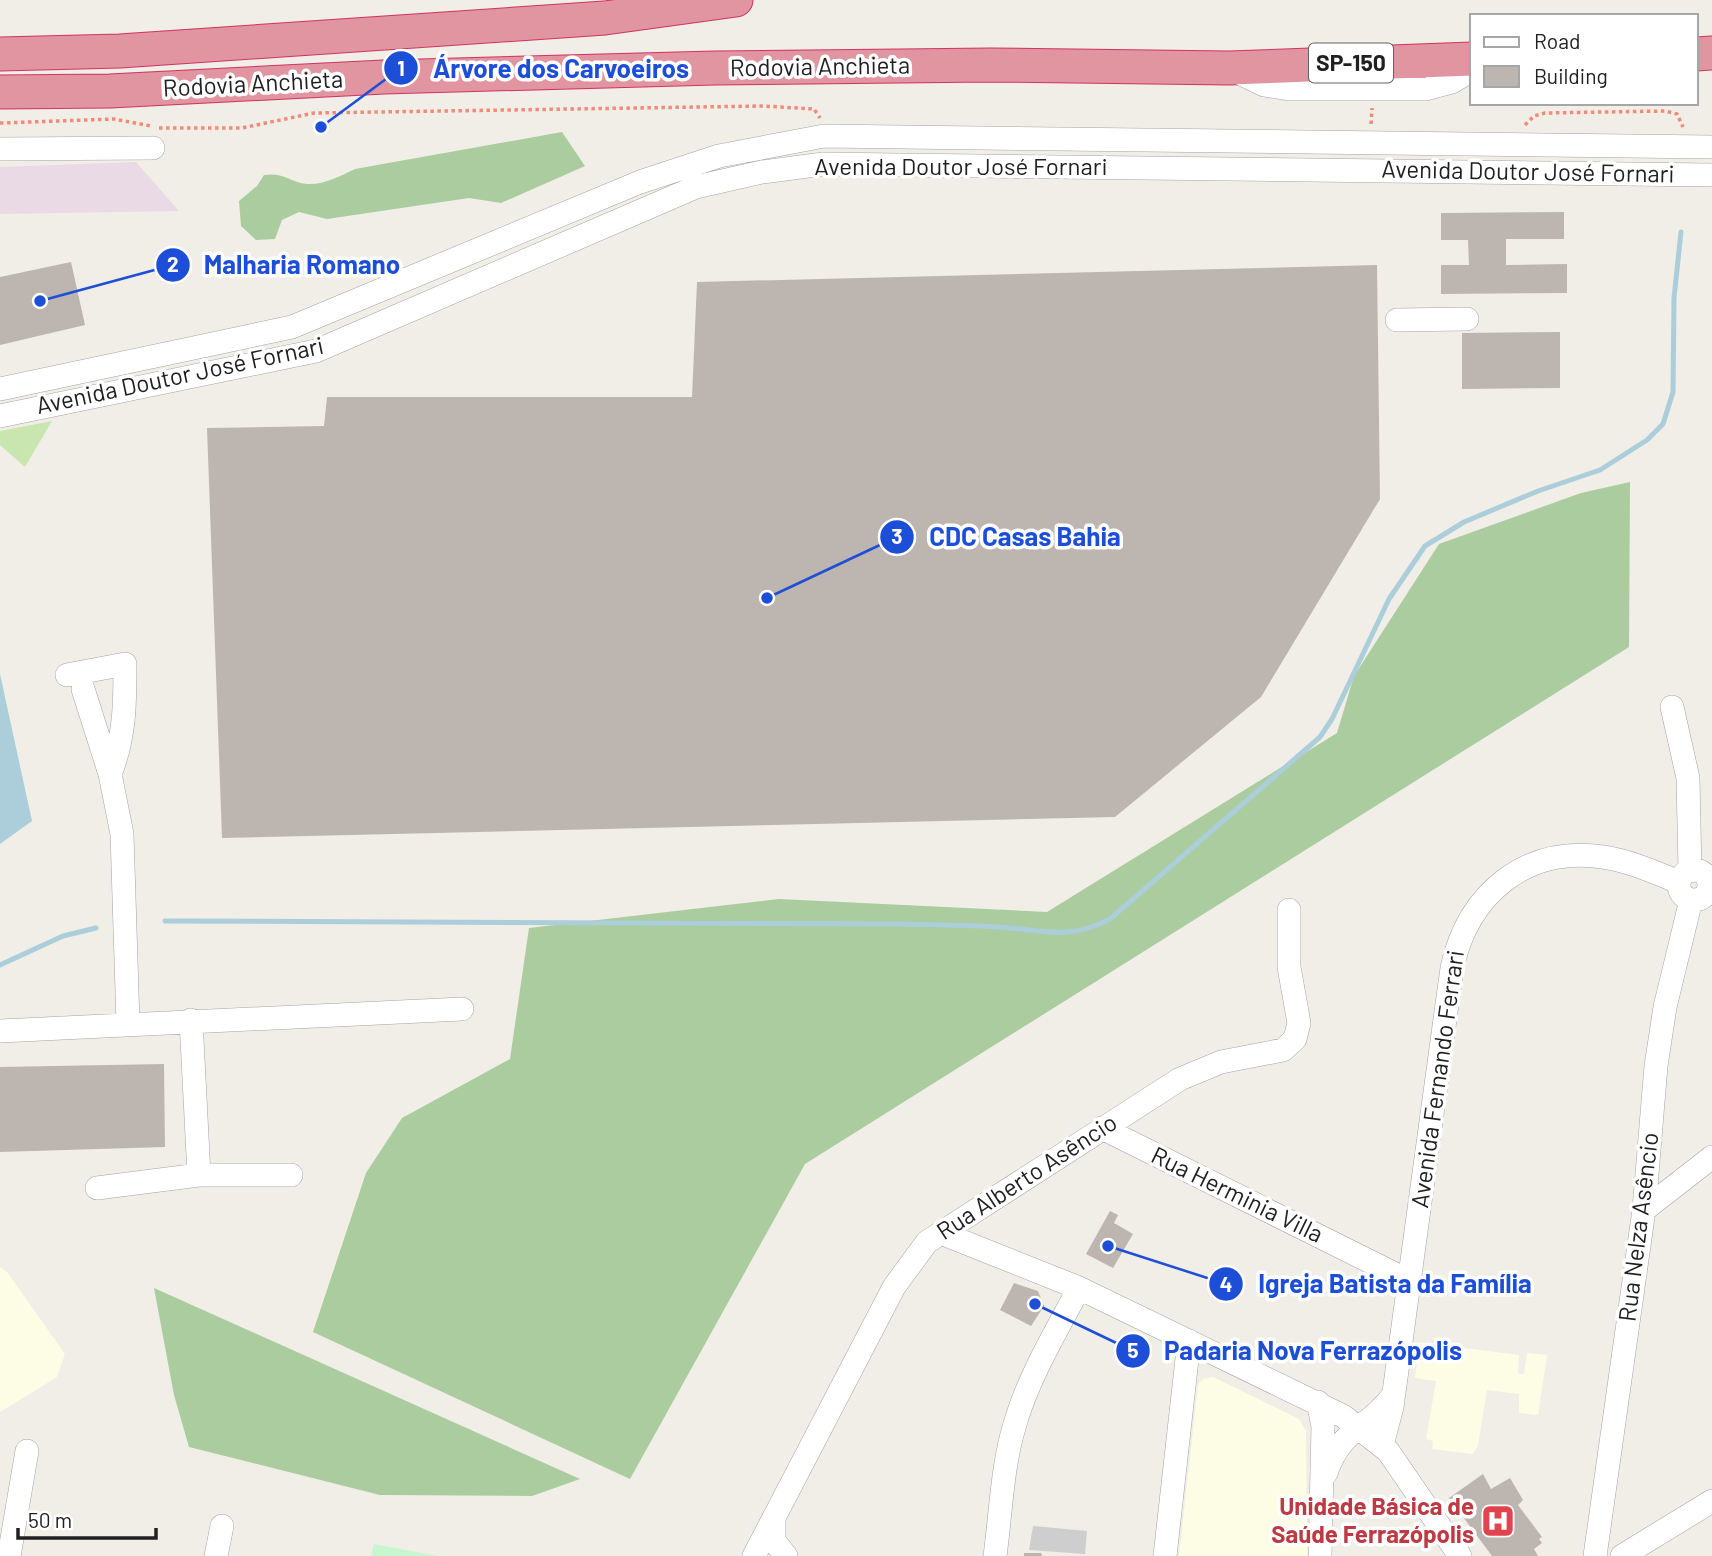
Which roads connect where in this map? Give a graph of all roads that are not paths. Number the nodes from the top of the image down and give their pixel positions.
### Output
1 (736, 0) edge
2 (0, 54) edge
3 (1470, 59) edge
4 (1229, 68) junction
5 (1470, 72) edge
6 (0, 92) edge
7 (1712, 146) edge
8 (153, 148) dead end
9 (0, 149) edge
10 (1712, 175) edge
11 (1467, 319) dead end
12 (1397, 320) dead end
13 (0, 389) edge
14 (0, 415) edge
15 (1672, 707) dead end
16 (110, 774) junction
17 (1700, 885) edge
18 (1289, 910) dead end
19 (462, 1009) dead end
20 (191, 1020) junction
21 (128, 1023) junction
22 (0, 1031) edge
23 (1102, 1128) junction
24 (1712, 1157) edge
25 (199, 1175) junction
26 (291, 1175) dead end
27 (97, 1188) dead end
28 (1644, 1209) junction
29 (941, 1233) junction
30 (1409, 1281) junction
31 (1079, 1288) junction
32 (1189, 1341) junction
33 (1394, 1394) junction
34 (1318, 1402) junction
35 (1359, 1427) junction
36 (1382, 1445) junction
37 (27, 1451) dead end
38 (1320, 1490) junction
39 (1712, 1501) edge
40 (774, 1518) junction
41 (222, 1526) dead end
42 (9, 1556) edge
43 (216, 1556) edge
44 (754, 1556) edge
45 (764, 1556) edge
46 (771, 1556) edge
47 (786, 1556) edge
48 (995, 1556) edge
49 (1166, 1556) edge
50 (1320, 1556) edge
51 (1460, 1556) edge
52 (1595, 1556) edge
53 (1622, 1556) edge

1 - 2 highway, Rodovia Anchieta
3 - 4 highway, Rodovia Anchieta / SP-150
4 - 5 street
4 - 6 highway, Rodovia Anchieta / SP-150
7 - 13 street, Avenida Doutor José Fornari
8 - 9 street
10 - 14 street, Avenida Doutor José Fornari
11 - 12 street
15 - 17 street, Rua Nelza Asêncio
16 - 16 street
16 - 21 street
17 - 28 street, Rua Nelza Asêncio
17 - 30 street, Avenida Fernando Ferrari
18 - 23 street, Rua Alberto Asêncio
19 - 20 street
20 - 21 street
20 - 25 street
21 - 22 street
23 - 29 street, Rua Alberto Asêncio
23 - 30 street, Rua Herminia Villa
24 - 28 street
25 - 26 street
25 - 27 street
28 - 52 street, Rua Nelza Asêncio
29 - 31 street
29 - 40 street, Rua Alberto Asêncio
30 - 33 street, Avenida Fernando Ferrari
31 - 32 street
31 - 48 street
32 - 34 street
32 - 49 street
33 - 35 street
33 - 36 street, Avenida Fernando Ferrari
34 - 35 street
34 - 38 street
35 - 36 street
35 - 38 street
36 - 51 street
37 - 42 street
38 - 50 street
39 - 53 street
40 - 44 street, Rua Alberto Asêncio
40 - 47 street
41 - 43 street
45 - 46 street

